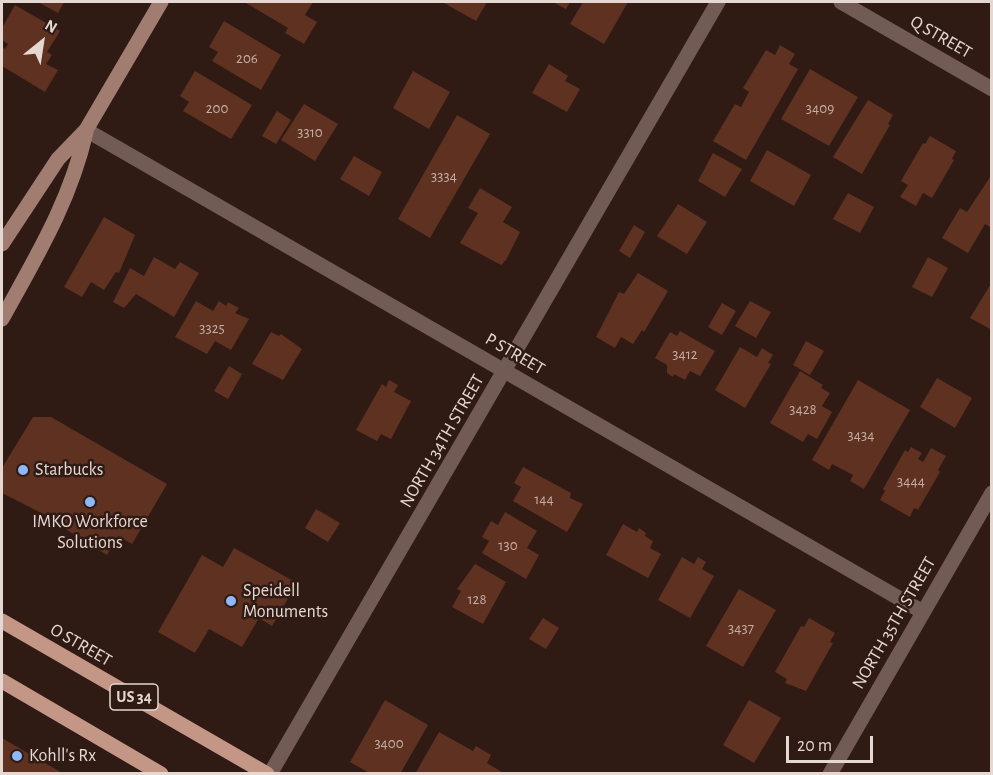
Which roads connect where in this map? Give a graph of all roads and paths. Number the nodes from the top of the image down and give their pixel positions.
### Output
1 (161, 2) edge
2 (718, 2) edge
3 (841, 2) edge
4 (992, 89) edge
5 (86, 130) junction
6 (2, 244) edge
7 (2, 319) edge
8 (505, 370) junction
9 (992, 493) edge
10 (923, 612) junction
11 (2, 621) edge
12 (2, 681) edge
13 (161, 774) edge
14 (269, 774) edge
15 (830, 774) edge

1 - 5 main road
2 - 8 street, NORTH 34TH STREET
3 - 4 street, Q STREET
5 - 6 main road
5 - 7 main road
5 - 8 street, P STREET
8 - 10 street, P STREET
8 - 14 street, NORTH 34TH STREET
9 - 10 street, NORTH 35TH STREET
10 - 15 street, NORTH 35TH STREET
11 - 14 main road, O STREET / US 34
12 - 13 main road

